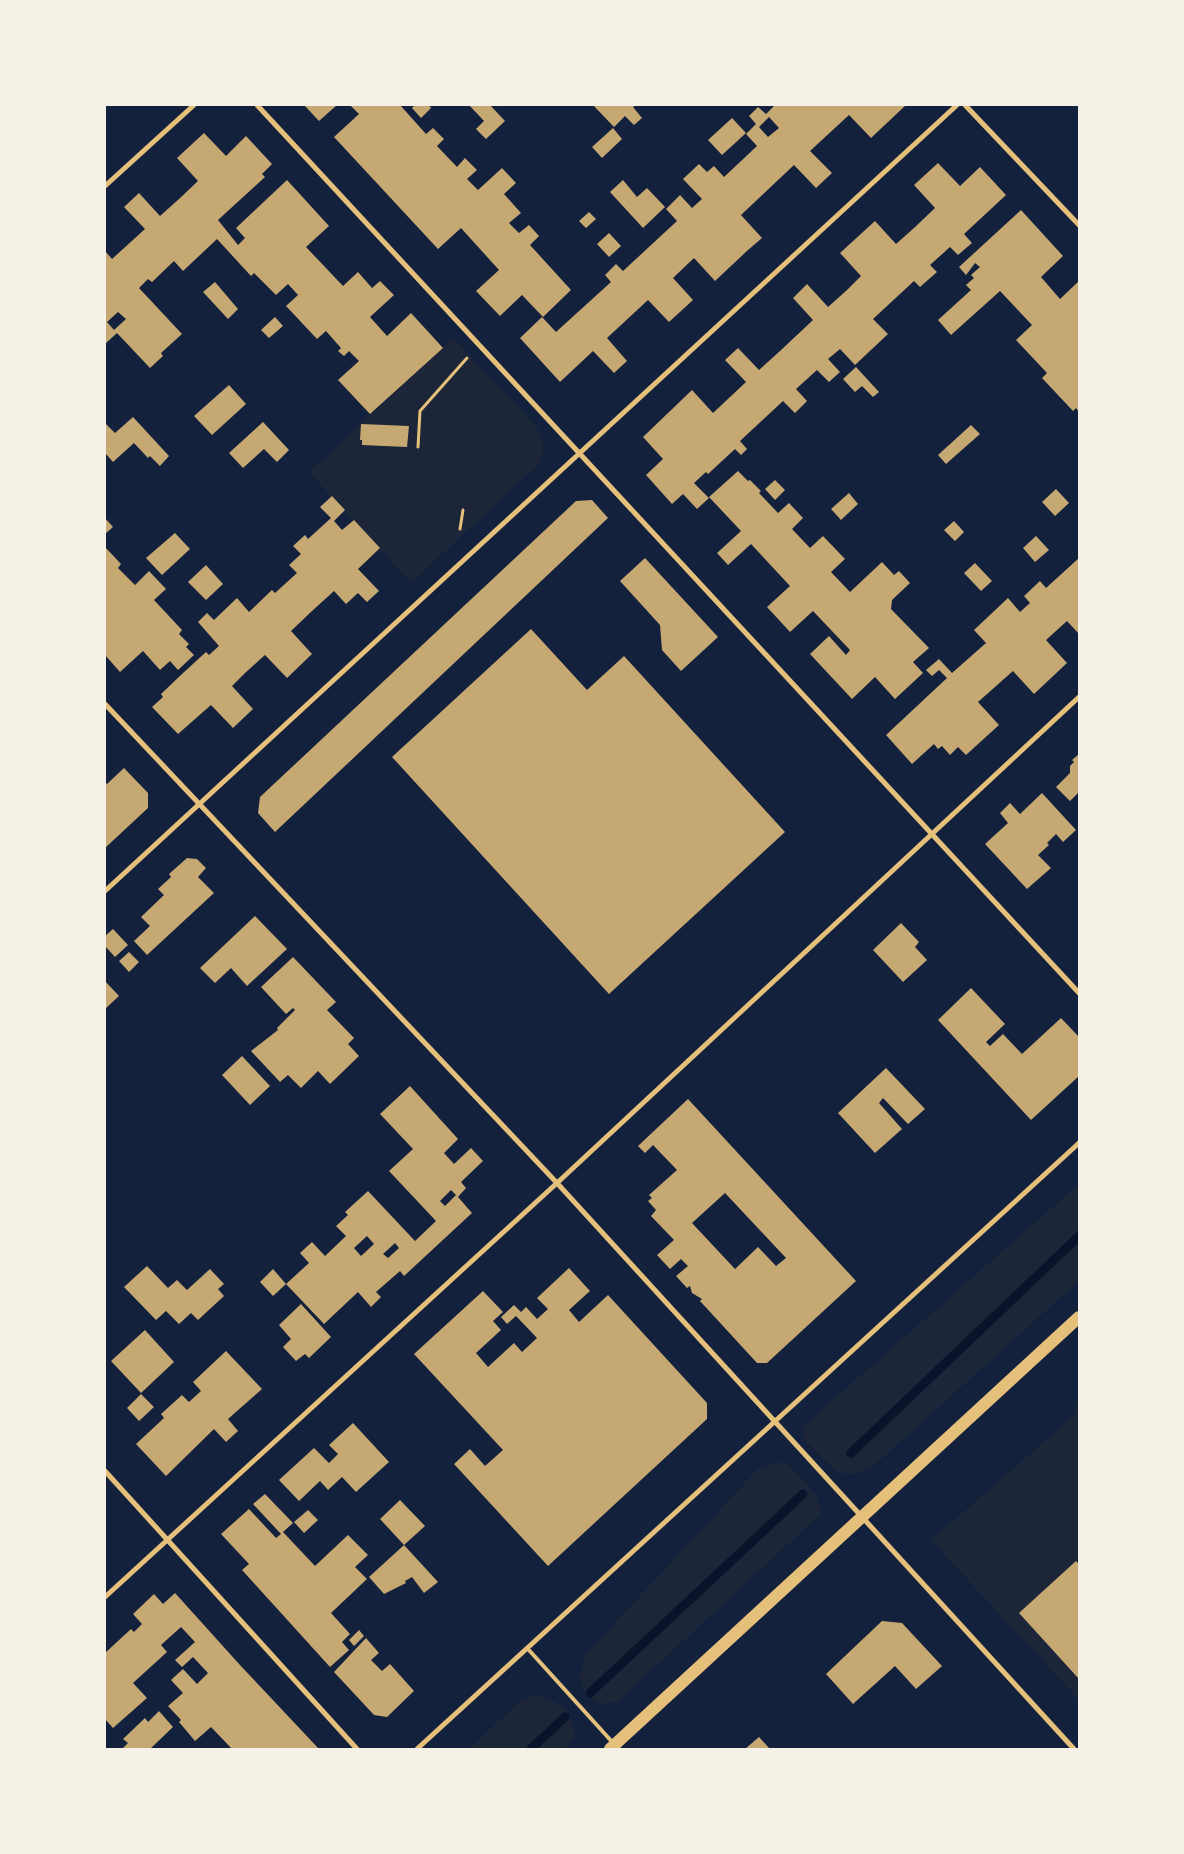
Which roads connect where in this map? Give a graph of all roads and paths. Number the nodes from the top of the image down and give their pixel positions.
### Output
1 (194, 105) edge
2 (258, 105) edge
3 (957, 105) edge
4 (965, 105) edge
5 (105, 186) edge
6 (1079, 225) edge
7 (465, 360) dead end
8 (418, 447) dead end
9 (581, 452) junction
10 (463, 510) dead end
11 (460, 529) dead end
12 (1079, 697) edge
13 (105, 704) edge
14 (198, 805) junction
15 (930, 833) junction
16 (105, 891) edge
17 (1079, 993) edge
18 (1079, 1143) edge
19 (556, 1183) junction
20 (1079, 1317) edge
21 (776, 1421) junction
22 (105, 1471) edge
23 (862, 1515) junction
24 (167, 1539) junction
25 (105, 1597) edge
26 (528, 1649) junction
27 (612, 1747) edge
28 (357, 1749) edge
29 (417, 1749) edge
30 (1074, 1749) edge

1 - 5 street
2 - 9 street
3 - 9 street
4 - 6 street
7 - 8 path
9 - 14 street
9 - 15 street
10 - 11 path
12 - 15 street
13 - 14 street
14 - 16 street
14 - 19 street
15 - 17 street
15 - 19 street
18 - 21 street
19 - 21 street
19 - 24 street
20 - 23 main road
21 - 23 street
21 - 26 street
22 - 24 street
23 - 27 main road
23 - 30 street
24 - 25 street
24 - 28 street
26 - 27 lane
26 - 29 street

